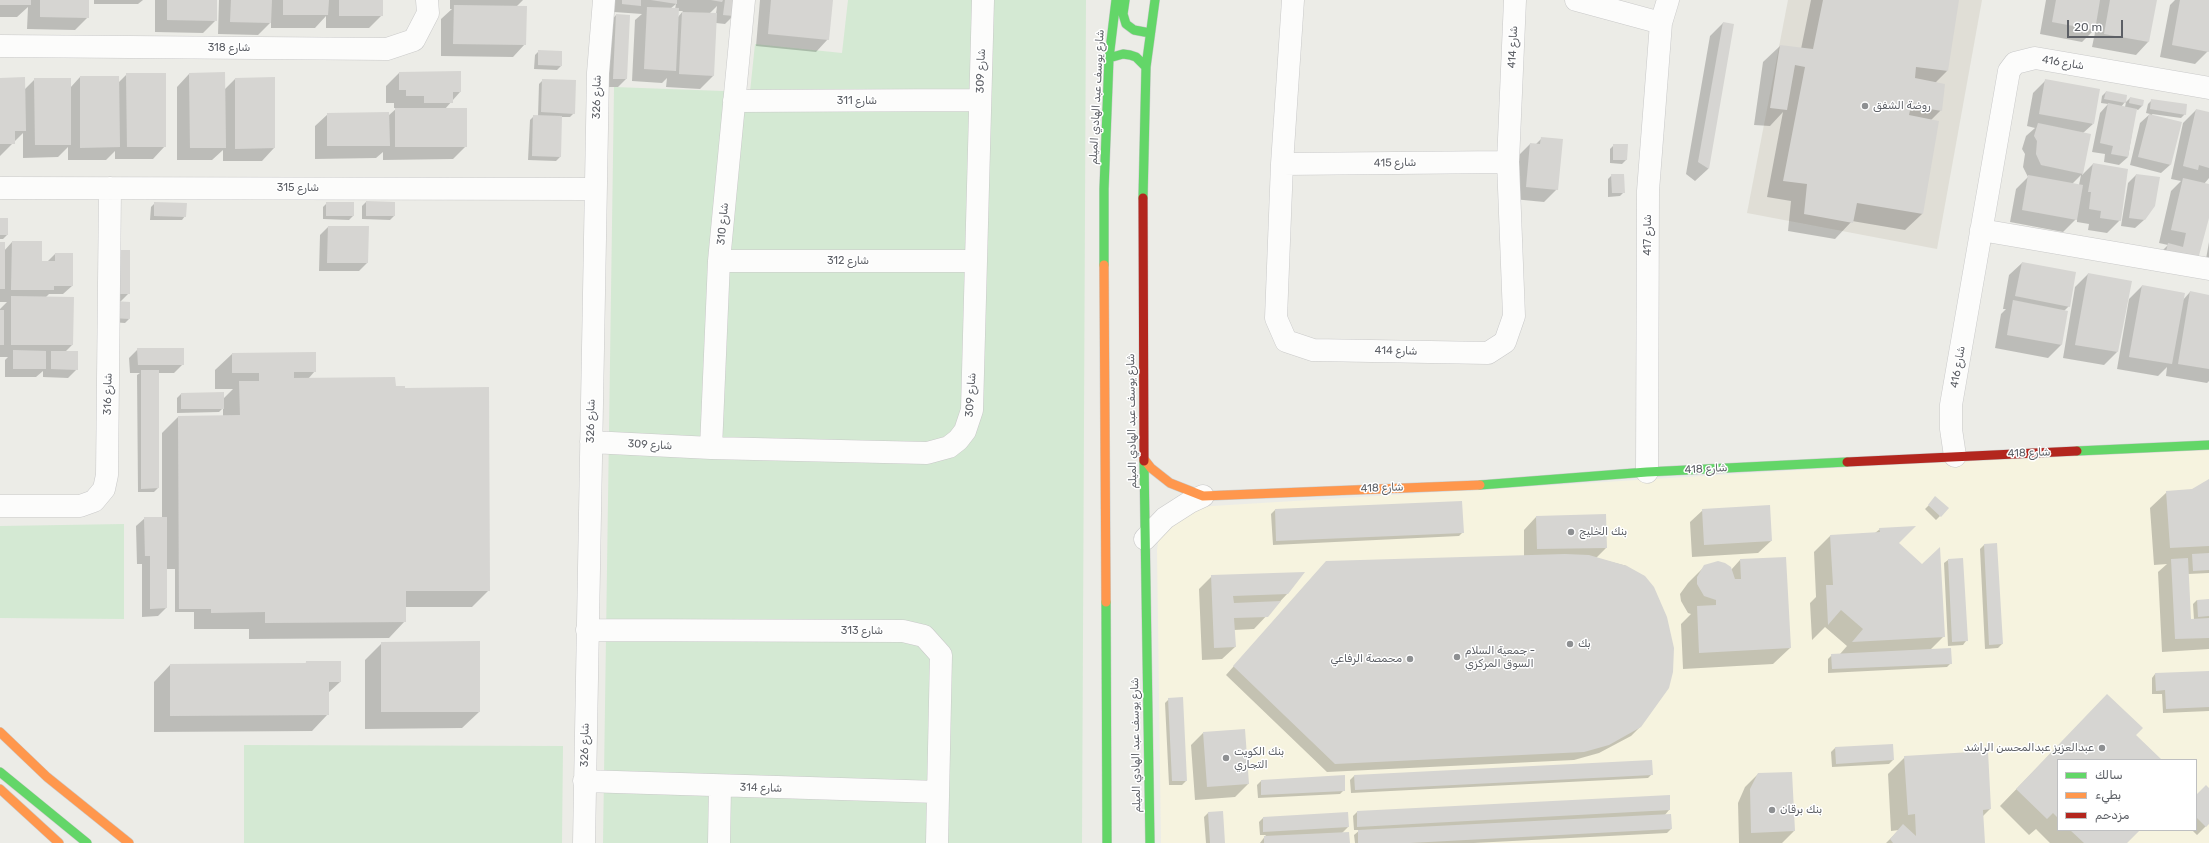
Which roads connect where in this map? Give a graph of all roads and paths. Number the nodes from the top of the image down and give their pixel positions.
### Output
1 (428, 0) edge
2 (604, 0) edge
3 (744, 0) edge
4 (983, 0) edge
5 (1116, 0) edge
6 (1125, 0) edge
7 (1155, 0) edge
8 (1293, 0) edge
9 (1515, 0) edge
10 (1576, 0) edge
11 (1668, 0) edge
12 (1661, 23) junction
13 (1150, 33) junction
14 (0, 46) edge
15 (1109, 58) junction
16 (1146, 67) junction
17 (2209, 88) edge
18 (980, 100) junction
19 (734, 101) junction
20 (1508, 162) junction
21 (1282, 164) junction
22 (0, 188) edge
23 (110, 188) junction
24 (595, 188) junction
25 (1981, 230) junction
26 (719, 261) junction
27 (976, 261) junction
28 (2209, 269) edge
29 (591, 442) junction
30 (2209, 445) edge
31 (711, 448) junction
32 (1956, 456) junction
33 (1144, 460) junction
34 (1647, 472) junction
35 (1203, 496) junction
36 (0, 506) edge
37 (1145, 538) junction
38 (587, 630) junction
39 (0, 732) edge
40 (0, 772) edge
41 (584, 781) junction
42 (720, 787) junction
43 (0, 789) edge
44 (938, 792) junction
45 (126, 842) edge
46 (59, 843) edge
47 (87, 843) edge
48 (584, 843) edge
49 (718, 843) edge
50 (937, 843) edge
51 (1108, 843) edge
52 (1150, 843) edge

1 - 14 street, شارع 318
2 - 24 street, شارع 326
3 - 19 street, شارع 310
4 - 18 street, شارع 309
5 - 15 street, شارع يوسف عبد الهادي الميلم
6 - 13 street
7 - 13 street, شارع يوسف عبد الهادي الميلم
8 - 21 street, شارع 414
9 - 20 street, شارع 414
10 - 12 street
11 - 12 street, شارع 417
12 - 34 street, شارع 417
13 - 16 street, شارع يوسف عبد الهادي الميلم
15 - 16 street
15 - 51 street, شارع يوسف عبد الهادي الميلم
16 - 33 street, شارع يوسف عبد الهادي الميلم
17 - 25 street, شارع 416
18 - 19 street, شارع 311
18 - 27 street, شارع 309
19 - 26 street, شارع 310
20 - 21 street, شارع 415
20 - 21 street, شارع 414
22 - 23 street, شارع 315
23 - 24 street, شارع 315
23 - 36 street, شارع 316
24 - 29 street, شارع 326
25 - 28 street
25 - 32 street, شارع 416
26 - 27 street, شارع 312
26 - 31 street, شارع 310
27 - 31 street, شارع 309
29 - 31 street, شارع 309
29 - 38 street, شارع 326
30 - 32 street, شارع 418
32 - 34 street, شارع 418
33 - 35 street, شارع 418
33 - 37 street, شارع يوسف عبد الهادي الميلم
34 - 35 street, شارع 418
35 - 37 street, شارع 418
37 - 52 street, شارع يوسف عبد الهادي الميلم
38 - 41 street, شارع 326
38 - 44 street, شارع 313
39 - 45 street
40 - 47 street
41 - 42 street, شارع 314
41 - 48 street, شارع 326
42 - 44 street, شارع 314
42 - 49 street
43 - 46 street
44 - 50 street, شارع 313

